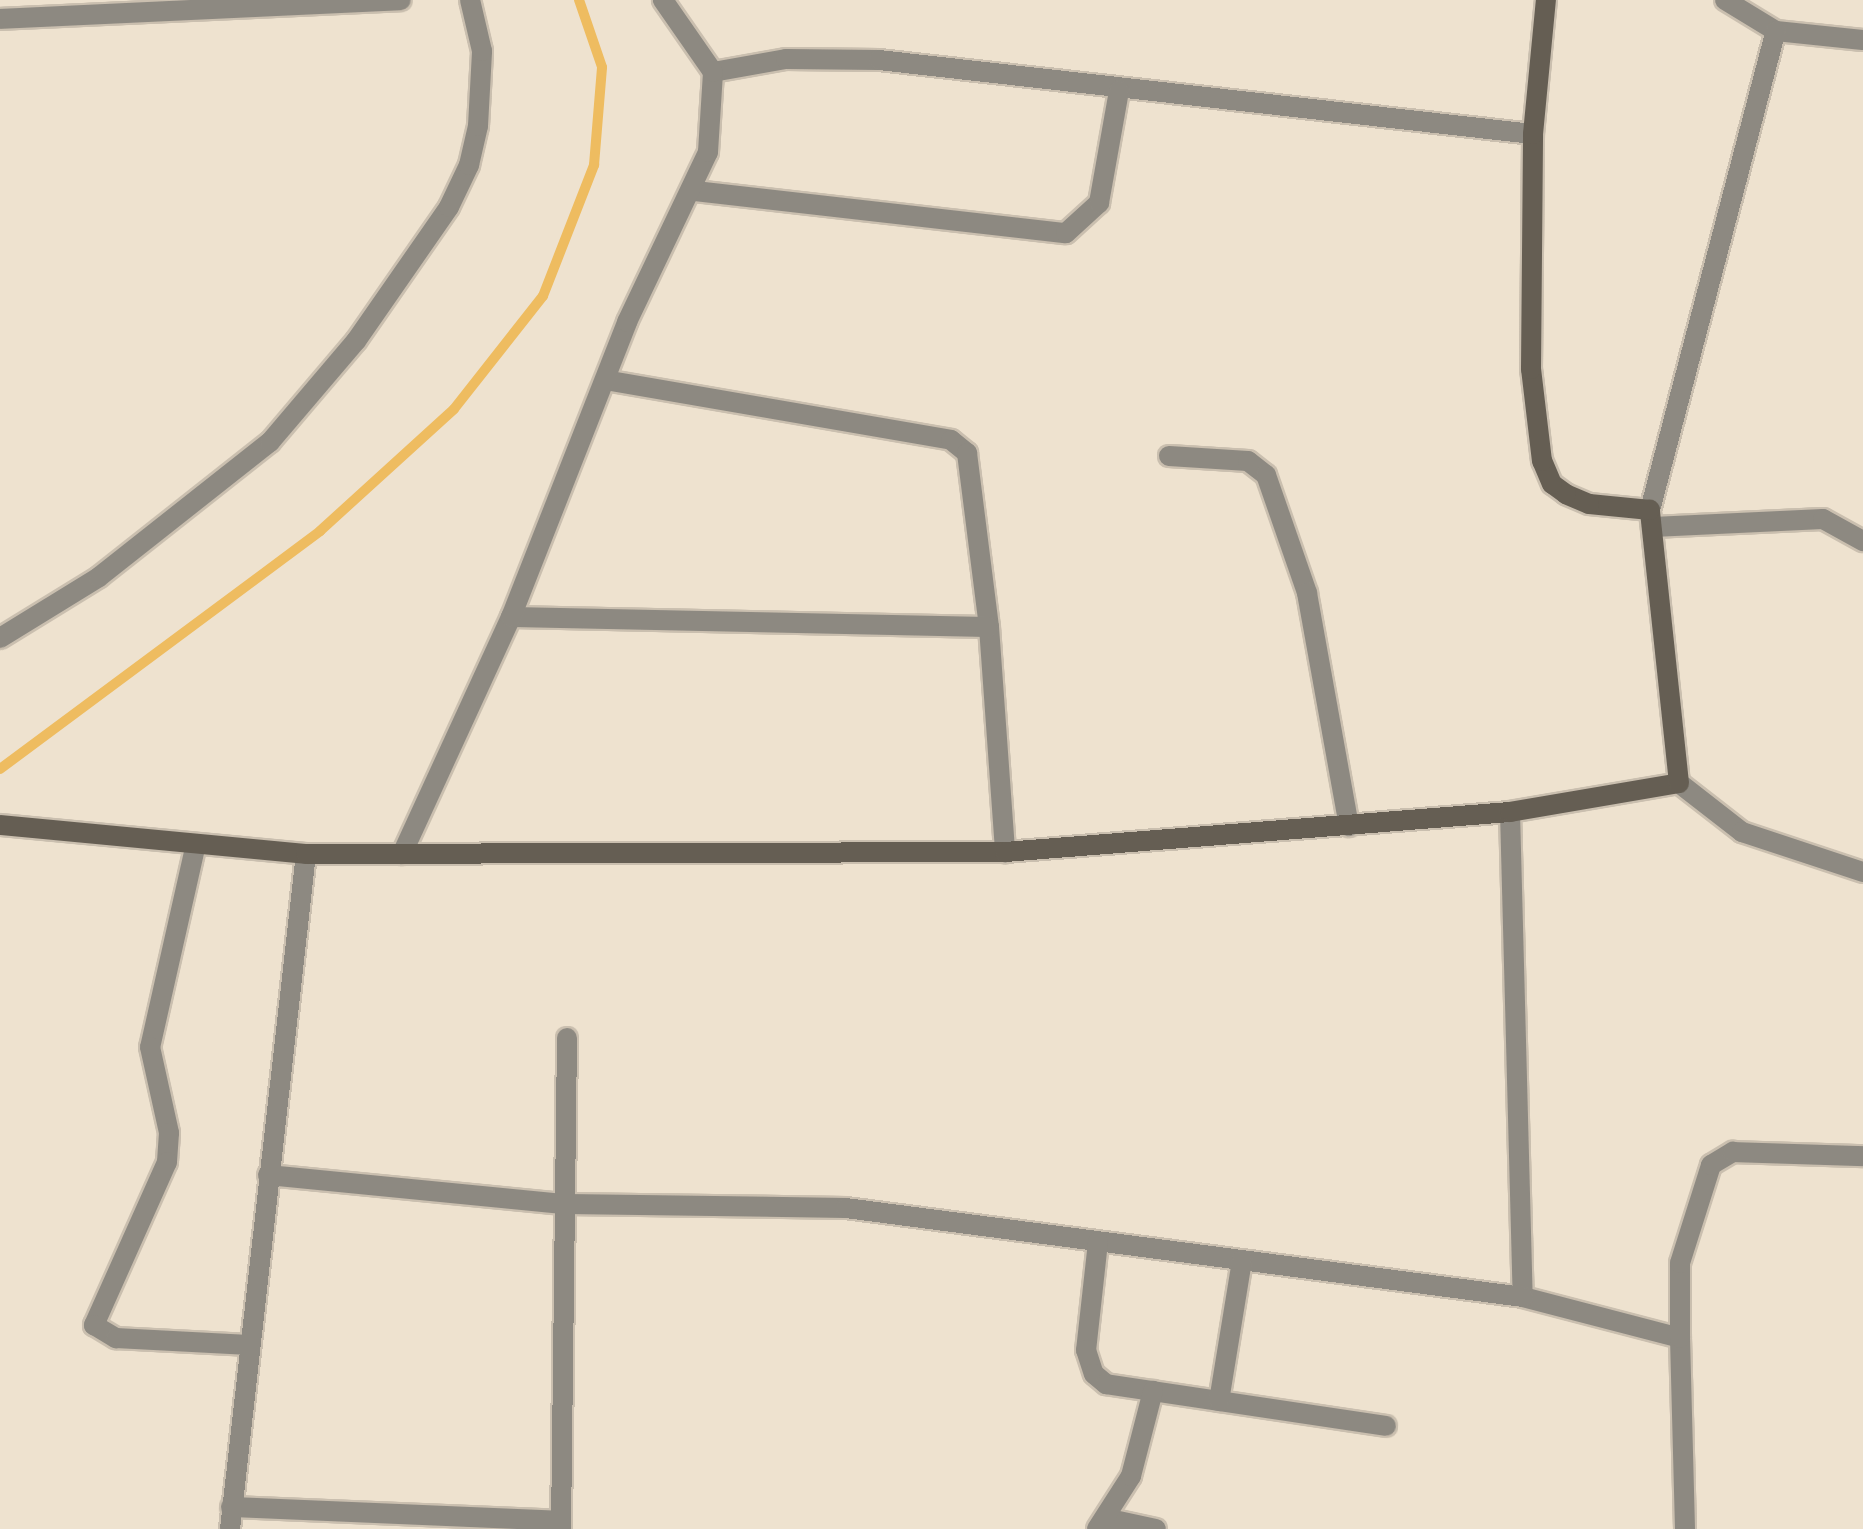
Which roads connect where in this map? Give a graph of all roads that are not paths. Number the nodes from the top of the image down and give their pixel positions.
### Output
1 (401, 0) edge
2 (470, 0) edge
3 (663, 0) edge
4 (1546, 0) edge
5 (1725, 0) edge
6 (0, 19) edge
7 (1776, 31) junction
8 (1863, 40) edge
9 (713, 72) junction
10 (1120, 92) junction
11 (1533, 134) junction
12 (696, 191) junction
13 (604, 380) junction
14 (1168, 456) dead end
15 (1652, 519) junction
16 (1863, 541) edge
17 (511, 617) junction
18 (989, 627) junction
19 (0, 638) edge
20 (1679, 783) junction
21 (1510, 812) junction
22 (0, 824) edge
23 (1349, 826) junction
24 (194, 848) junction
25 (1005, 852) junction
26 (306, 854) junction
27 (402, 854) junction
28 (1863, 872) edge
29 (566, 1038) dead end
30 (1863, 1156) edge
31 (268, 1175) junction
32 (566, 1204) junction
33 (1098, 1242) junction
34 (1242, 1261) junction
35 (1523, 1297) junction
36 (1680, 1338) junction
37 (249, 1345) junction
38 (1153, 1391) junction
39 (1219, 1400) junction
40 (1386, 1426) dead end
41 (231, 1507) junction
42 (1101, 1523) edge
43 (561, 1525) edge
44 (230, 1529) edge
45 (1156, 1529) edge
46 (1686, 1529) edge

1 - 6 street
2 - 19 street
3 - 9 street
4 - 11 street
5 - 7 street
7 - 8 street
7 - 15 street
9 - 10 street
9 - 12 street
10 - 11 street
10 - 12 street
11 - 15 street
12 - 13 street
13 - 17 street
13 - 18 street
14 - 23 street
15 - 16 street
15 - 20 street
17 - 18 street
17 - 27 street
18 - 25 street
20 - 21 street
20 - 28 street
21 - 23 street
21 - 35 street
22 - 24 street
23 - 25 street
24 - 26 street
24 - 37 street
25 - 27 street
26 - 27 street
26 - 31 street
29 - 32 street
30 - 36 street
31 - 32 street
31 - 37 street
32 - 33 street
32 - 43 street
33 - 34 street
33 - 38 street
34 - 35 street
34 - 39 street
35 - 36 street
36 - 46 street
37 - 41 street
38 - 39 street
38 - 42 street
39 - 40 street
41 - 43 street
41 - 44 street
42 - 45 street

